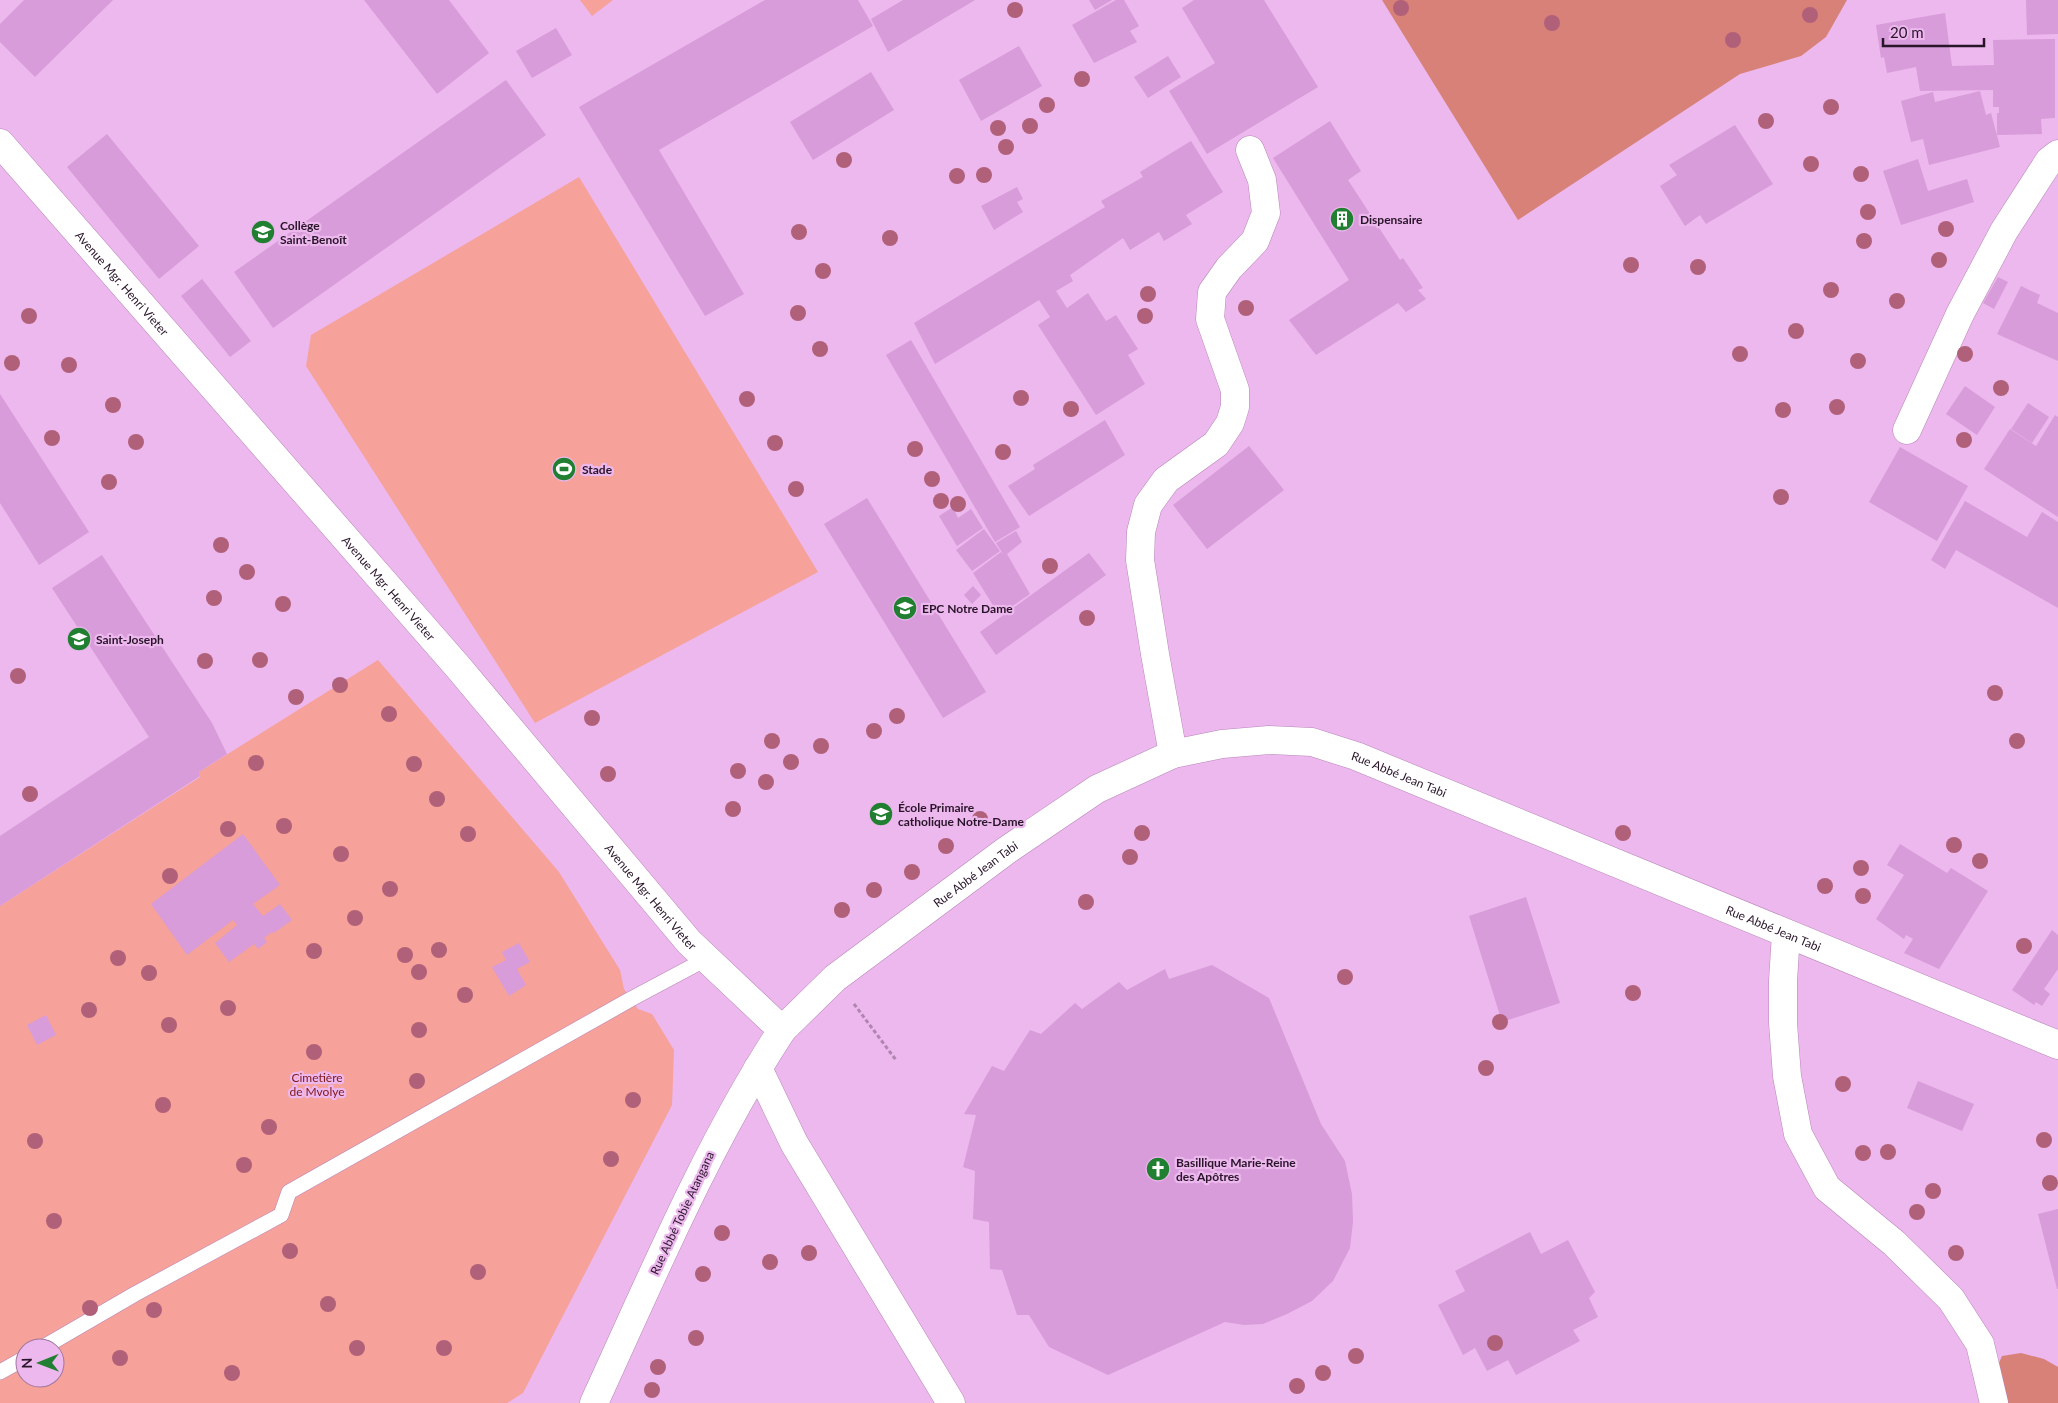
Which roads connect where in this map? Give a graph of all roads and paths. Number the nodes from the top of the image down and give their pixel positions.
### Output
1 (0, 143) edge
2 (1250, 150) dead end
3 (2058, 154) edge
4 (1908, 430) dead end
5 (1173, 754) junction
6 (1786, 934) junction
7 (706, 959) junction
8 (835, 978) junction
9 (782, 1030) junction
10 (2058, 1045) edge
11 (896, 1060) dead end
12 (758, 1068) junction
13 (59, 1338) edge
14 (15, 1364) edge
15 (0, 1372) edge
16 (594, 1403) edge
17 (951, 1403) edge
18 (1994, 1403) edge

1 - 7 main road, Avenue Mgr. Henri Vieter
2 - 5 main road
3 - 4 main road
5 - 6 main road, Rue Abbé Jean Tabi
5 - 8 main road, Rue Abbé Jean Tabi
6 - 10 main road, Rue Abbé Jean Tabi
6 - 18 main road
7 - 9 main road, Avenue Mgr. Henri Vieter
7 - 13 lane
8 - 9 main road, Rue Abbé Jean Tabi
8 - 11 path
9 - 12 main road, Rue Abbé Tobie Atangana
12 - 16 main road, Rue Abbé Tobie Atangana
12 - 17 main road
14 - 15 lane

